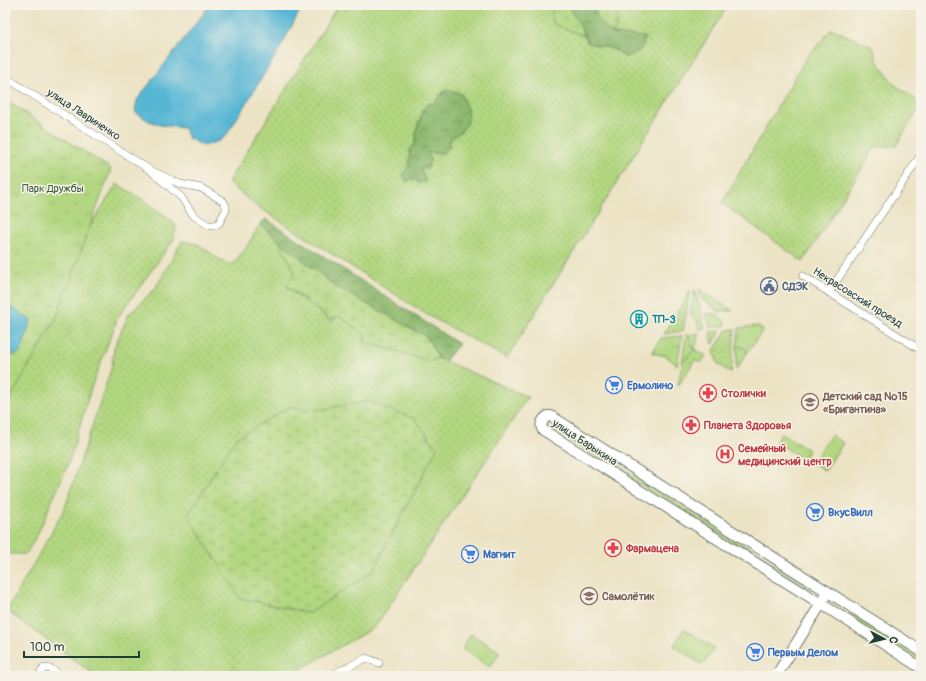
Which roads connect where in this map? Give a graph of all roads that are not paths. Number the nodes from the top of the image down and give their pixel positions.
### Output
1 (5, 77) edge
2 (921, 155) edge
3 (150, 170) junction
4 (803, 276) dead end
5 (829, 292) junction
6 (921, 350) edge
7 (829, 592) junction
8 (821, 604) junction
9 (921, 651) edge
10 (378, 662) dead end
11 (921, 668) edge
12 (38, 676) edge
13 (62, 676) edge
14 (330, 676) edge
15 (776, 676) edge

1 - 3 street, улица Лавриненко
2 - 5 street
3 - 3 street
4 - 5 street, Некрасовский проезд
5 - 6 street, Некрасовский проезд
7 - 8 street
7 - 8 street, улица Барыкина
7 - 9 street, улица Барыкина
8 - 11 street, улица Барыкина
8 - 15 street
10 - 14 street
12 - 13 street

